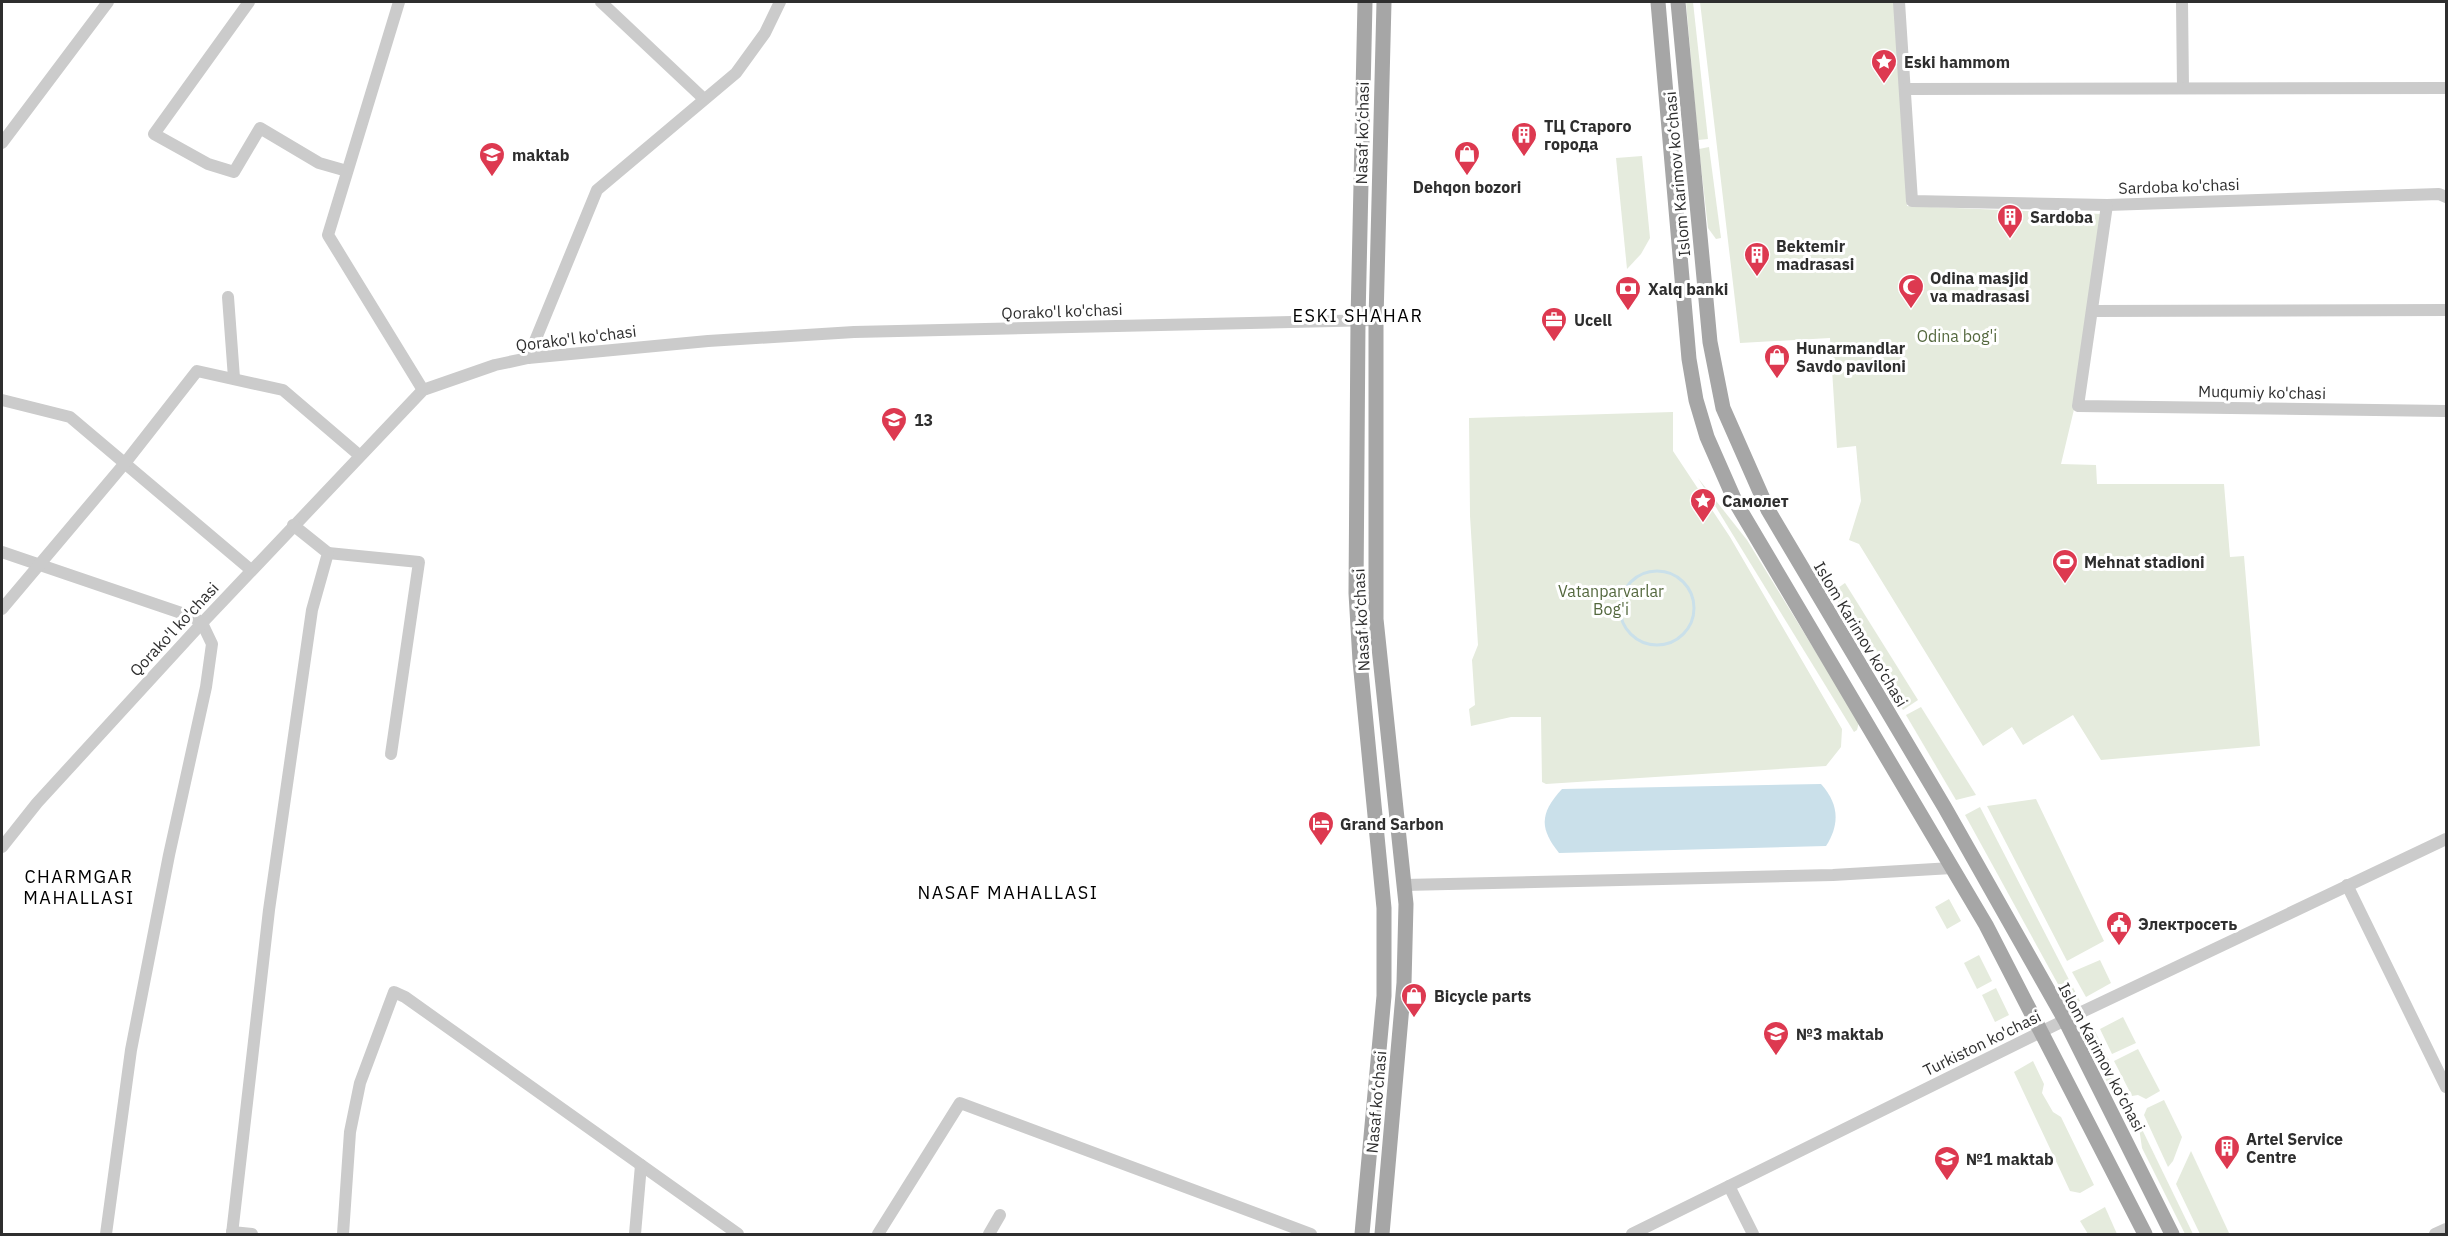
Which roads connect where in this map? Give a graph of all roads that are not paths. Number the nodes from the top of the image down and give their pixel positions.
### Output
1 (108, 2) edge
2 (249, 2) edge
3 (399, 2) edge
4 (601, 2) edge
5 (780, 2) edge
6 (1365, 2) edge
7 (1384, 2) edge
8 (1658, 2) edge
9 (1678, 2) edge
10 (1899, 2) edge
11 (2182, 2) edge
12 (1363, 84) junction
13 (1381, 84) junction
14 (2183, 88) junction
15 (2446, 88) edge
16 (1906, 89) junction
17 (703, 98) junction
18 (2, 143) edge
19 (347, 171) junction
20 (2446, 197) edge
21 (2107, 205) junction
22 (228, 297) dead end
23 (2446, 310) edge
24 (2092, 311) junction
25 (1376, 320) junction
26 (1358, 321) junction
27 (528, 358) junction
28 (234, 378) junction
29 (423, 390) junction
30 (2, 400) edge
31 (2446, 411) edge
32 (359, 455) junction
33 (125, 463) junction
34 (293, 525) junction
35 (2, 552) edge
36 (328, 553) junction
37 (40, 564) junction
38 (251, 570) junction
39 (2, 609) edge
40 (1825, 609) junction
41 (1805, 620) junction
42 (202, 623) junction
43 (391, 754) dead end
44 (2446, 839) edge
45 (2, 847) edge
46 (1952, 868) junction
47 (1404, 885) junction
48 (2347, 885) junction
49 (2065, 1020) junction
50 (2042, 1032) junction
51 (2446, 1087) edge
52 (641, 1166) junction
53 (1730, 1186) junction
54 (1000, 1215) dead end
55 (2446, 1229) edge
56 (232, 1233) edge
57 (106, 1234) edge
58 (252, 1234) edge
59 (343, 1234) edge
60 (635, 1234) edge
61 (738, 1234) edge
62 (878, 1234) edge
63 (989, 1234) edge
64 (1311, 1234) edge
65 (1362, 1234) edge
66 (1382, 1234) edge
67 (1632, 1234) edge
68 (1753, 1234) edge
69 (2145, 1234) edge
70 (2172, 1234) edge
71 (2435, 1234) edge

1 - 18 street
2 - 19 street
3 - 19 street
4 - 17 street
5 - 17 street
6 - 12 main road, Nasaf ko‘chasi
7 - 13 main road, Nasaf ko‘chasi
8 - 41 main road, Islom Karimov ko‘chasi
9 - 40 main road, Islom Karimov ko‘chasi
10 - 16 street
11 - 14 street
12 - 13 main road
12 - 26 main road, Nasaf ko‘chasi
13 - 25 main road, Nasaf ko‘chasi
14 - 15 street
14 - 16 street
16 - 21 street, Sardoba ko'chasi
17 - 27 street
19 - 29 street
20 - 21 street, Sardoba ko'chasi
21 - 24 street
22 - 28 street
23 - 24 street
24 - 31 street, Muqumiy ko'chasi
25 - 26 street, Qorako'l ko'chasi
25 - 47 main road, Nasaf ko‘chasi
26 - 27 street, Qorako'l ko'chasi
26 - 65 main road, Nasaf ko‘chasi
27 - 29 street, Qorako'l ko'chasi
28 - 32 street
28 - 33 street
29 - 32 street, Qorako'l ko'chasi
30 - 33 street
32 - 34 street, Qorako'l ko'chasi
33 - 37 street
33 - 38 street
34 - 36 street
34 - 38 street, Qorako'l ko'chasi
35 - 37 street
36 - 43 street
36 - 56 street
37 - 39 street
37 - 42 street
38 - 42 street, Qorako'l ko'chasi
40 - 41 main road
40 - 49 main road, Islom Karimov ko‘chasi
41 - 46 main road, Islom Karimov ko‘chasi
42 - 45 street, Qorako'l ko'chasi
42 - 57 street
44 - 48 street, Turkiston ko'chasi
46 - 47 street
46 - 50 main road, Islom Karimov ko‘chasi
47 - 66 main road, Nasaf ko‘chasi
48 - 49 street, Turkiston ko'chasi
48 - 51 street
49 - 50 street, Turkiston ko'chasi
49 - 70 main road, Islom Karimov ko‘chasi
50 - 53 street, Turkiston ko'chasi
50 - 69 main road, Islom Karimov ko‘chasi
52 - 59 street
52 - 60 street
52 - 61 street
53 - 67 street, Turkiston ko'chasi
53 - 68 street
54 - 63 street
55 - 71 street
56 - 58 street
62 - 64 street

